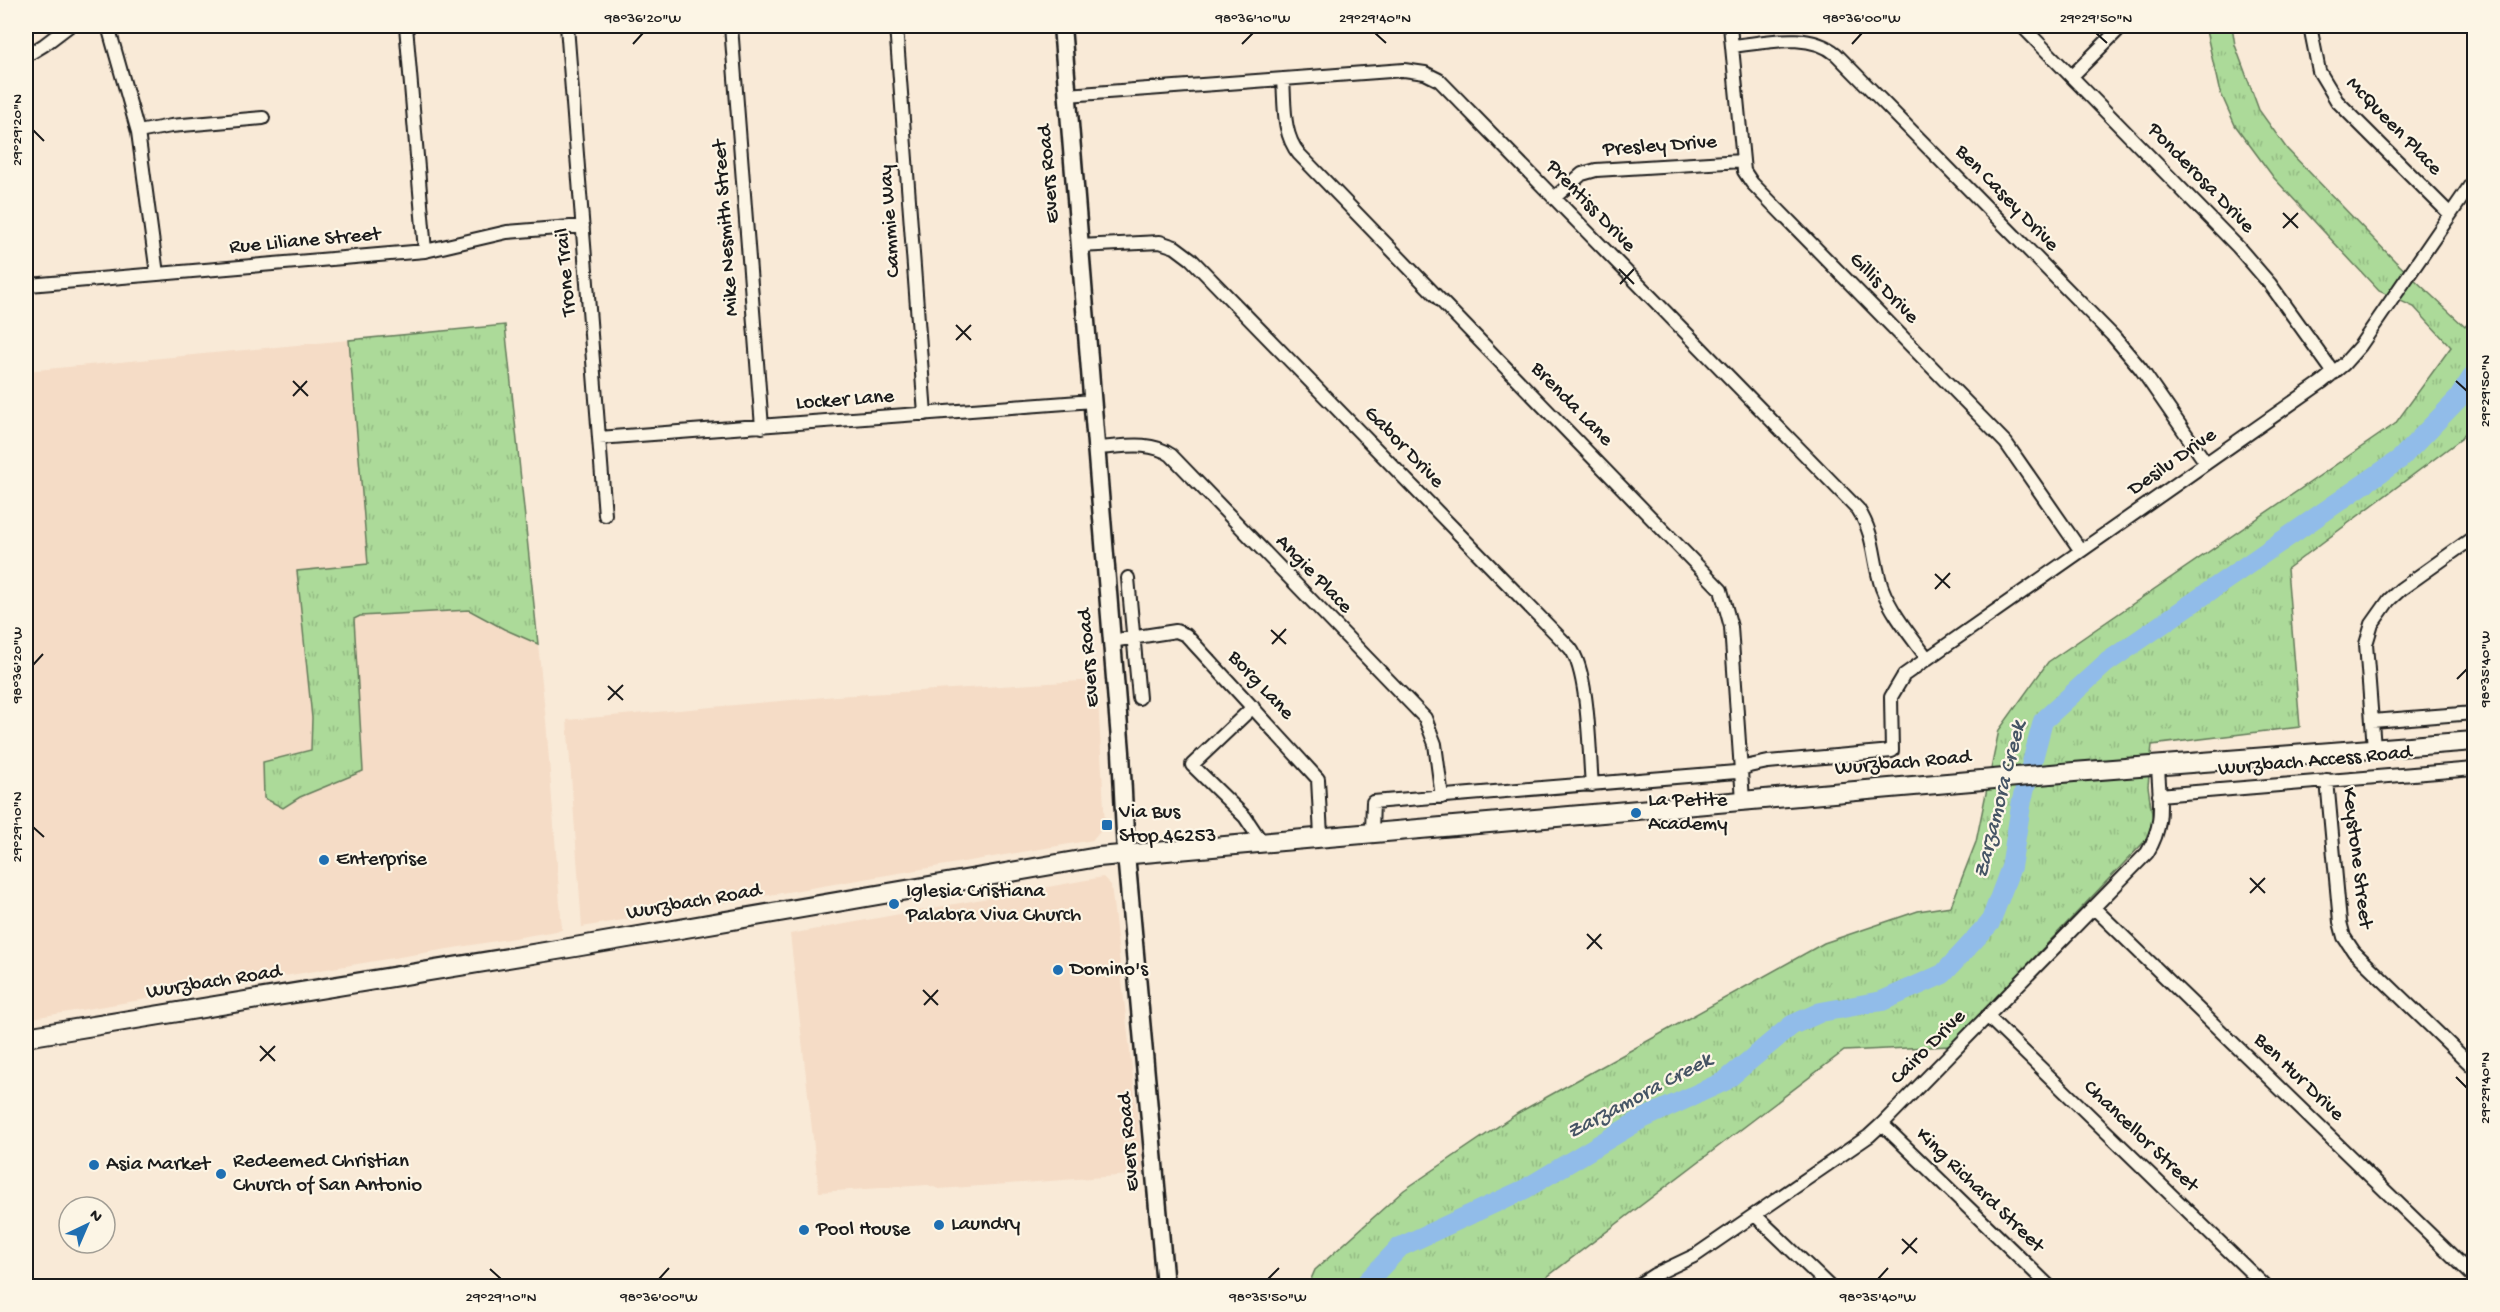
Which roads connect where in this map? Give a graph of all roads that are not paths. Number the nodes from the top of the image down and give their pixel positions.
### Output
1 (69, 26) edge
2 (108, 26) edge
3 (406, 26) edge
4 (567, 26) edge
5 (731, 26) edge
6 (896, 26) edge
7 (1062, 26) edge
8 (1730, 26) edge
9 (2022, 26) edge
10 (2122, 26) edge
11 (2310, 26) edge
12 (1732, 46) junction
13 (26, 56) edge
14 (2072, 76) junction
15 (1283, 79) junction
16 (1067, 95) junction
17 (263, 118) dead end
18 (138, 132) junction
19 (1742, 161) junction
20 (2475, 180) edge
21 (1554, 198) junction
22 (2450, 214) junction
23 (583, 226) junction
24 (1079, 246) junction
25 (425, 251) junction
26 (157, 274) junction
27 (29, 285) dead end
28 (2334, 373) junction
29 (1093, 401) junction
30 (925, 414) junction
31 (762, 427) junction
32 (599, 438) junction
33 (1097, 448) junction
34 (2206, 463) junction
35 (605, 515) dead end
36 (2475, 537) edge
37 (2081, 550) junction
38 (1128, 578) dead end
39 (1134, 638) junction
40 (1111, 641) junction
41 (1926, 658) junction
42 (1139, 698) dead end
43 (1253, 708) junction
44 (2475, 713) edge
45 (2372, 721) junction
46 (2475, 741) edge
47 (2374, 748) junction
48 (1892, 751) joint
49 (2158, 765) junction
50 (2475, 769) edge
51 (1740, 771) junction
52 (2327, 780) junction
53 (1592, 785) junction
54 (2159, 795) junction
55 (1442, 797) junction
56 (1743, 800) junction
57 (1372, 831) junction
58 (1321, 836) junction
59 (1261, 842) junction
60 (1126, 854) junction
61 (2094, 908) junction
62 (1988, 1016) junction
63 (26, 1036) edge
64 (2475, 1068) edge
65 (1882, 1124) junction
66 (1755, 1215) junction
67 (2475, 1276) edge
68 (1165, 1287) edge
69 (1637, 1287) edge
70 (1829, 1287) edge
71 (2049, 1287) edge
72 (2265, 1287) edge

1 - 13 street
2 - 18 street
3 - 25 street
4 - 23 street, Trone Trail
5 - 31 street, Mike Nesmith Street
6 - 30 street, Cammie Way
7 - 16 main road, Evers Road
8 - 12 street, Gillis Drive
9 - 14 street, Ponderosa Drive
10 - 14 street
11 - 22 street, McQueen Place
12 - 19 street, Gillis Drive
12 - 34 street, Ben Casey Drive
14 - 28 street, Ponderosa Drive
15 - 16 street, Prentiss Drive
15 - 21 street, Prentiss Drive
15 - 51 street, Brenda Lane
16 - 24 main road, Evers Road
17 - 18 street
18 - 26 street
19 - 21 street, Presley Drive
19 - 37 street, Gillis Drive
20 - 22 street, Desilu Drive
21 - 41 street, Prentiss Drive
22 - 28 street, Desilu Drive
23 - 25 street, Rue Liliane Street
23 - 32 street, Trone Trail
24 - 29 main road, Evers Road
24 - 53 street, Gabor Drive
25 - 26 street, Rue Liliane Street
26 - 27 street, Rue Liliane Street
28 - 34 street, Desilu Drive
29 - 30 street, Locker Lane
29 - 33 main road, Evers Road
30 - 31 street, Locker Lane
31 - 32 street, Locker Lane
32 - 35 street, Trone Trail
33 - 40 main road, Evers Road
33 - 55 street, Angie Place
34 - 37 street, Desilu Drive
36 - 45 street
37 - 41 street, Desilu Drive
38 - 39 street
39 - 40 street, Borg Lane
39 - 42 street
39 - 43 street, Borg Lane
40 - 60 main road, Evers Road
41 - 48 street, Desilu Drive
43 - 58 street, Borg Lane
43 - 59 street
44 - 45 street, Wurzbach Access Road
45 - 47 street
46 - 47 main road, Wurzbach Road
47 - 49 main road, Wurzbach Road
48 - 51 street, Wurzbach Road
49 - 54 street, Cairo Drive
49 - 56 main road, Wurzbach Road
50 - 52 street, Wurzbach Access Road
51 - 53 street, Wurzbach Road
51 - 56 street, Brenda Lane
52 - 54 street, Wurzbach Access Road
52 - 64 street, Keystone Street
53 - 55 street, Wurzbach Road
54 - 61 street, Cairo Drive
55 - 57 street, Wurzbach Road
56 - 57 main road, Wurzbach Road
57 - 58 main road, Wurzbach Road
58 - 59 main road, Wurzbach Road
59 - 60 main road, Wurzbach Road
60 - 63 main road, Wurzbach Road
60 - 68 main road, Evers Road
61 - 62 street, Cairo Drive
61 - 67 street, Ben Hur Drive
62 - 65 street, Cairo Drive
62 - 72 street, Chancellor Street
65 - 66 street, Cairo Drive
65 - 71 street, King Richard Street
66 - 69 street, Cairo Drive
66 - 70 street

